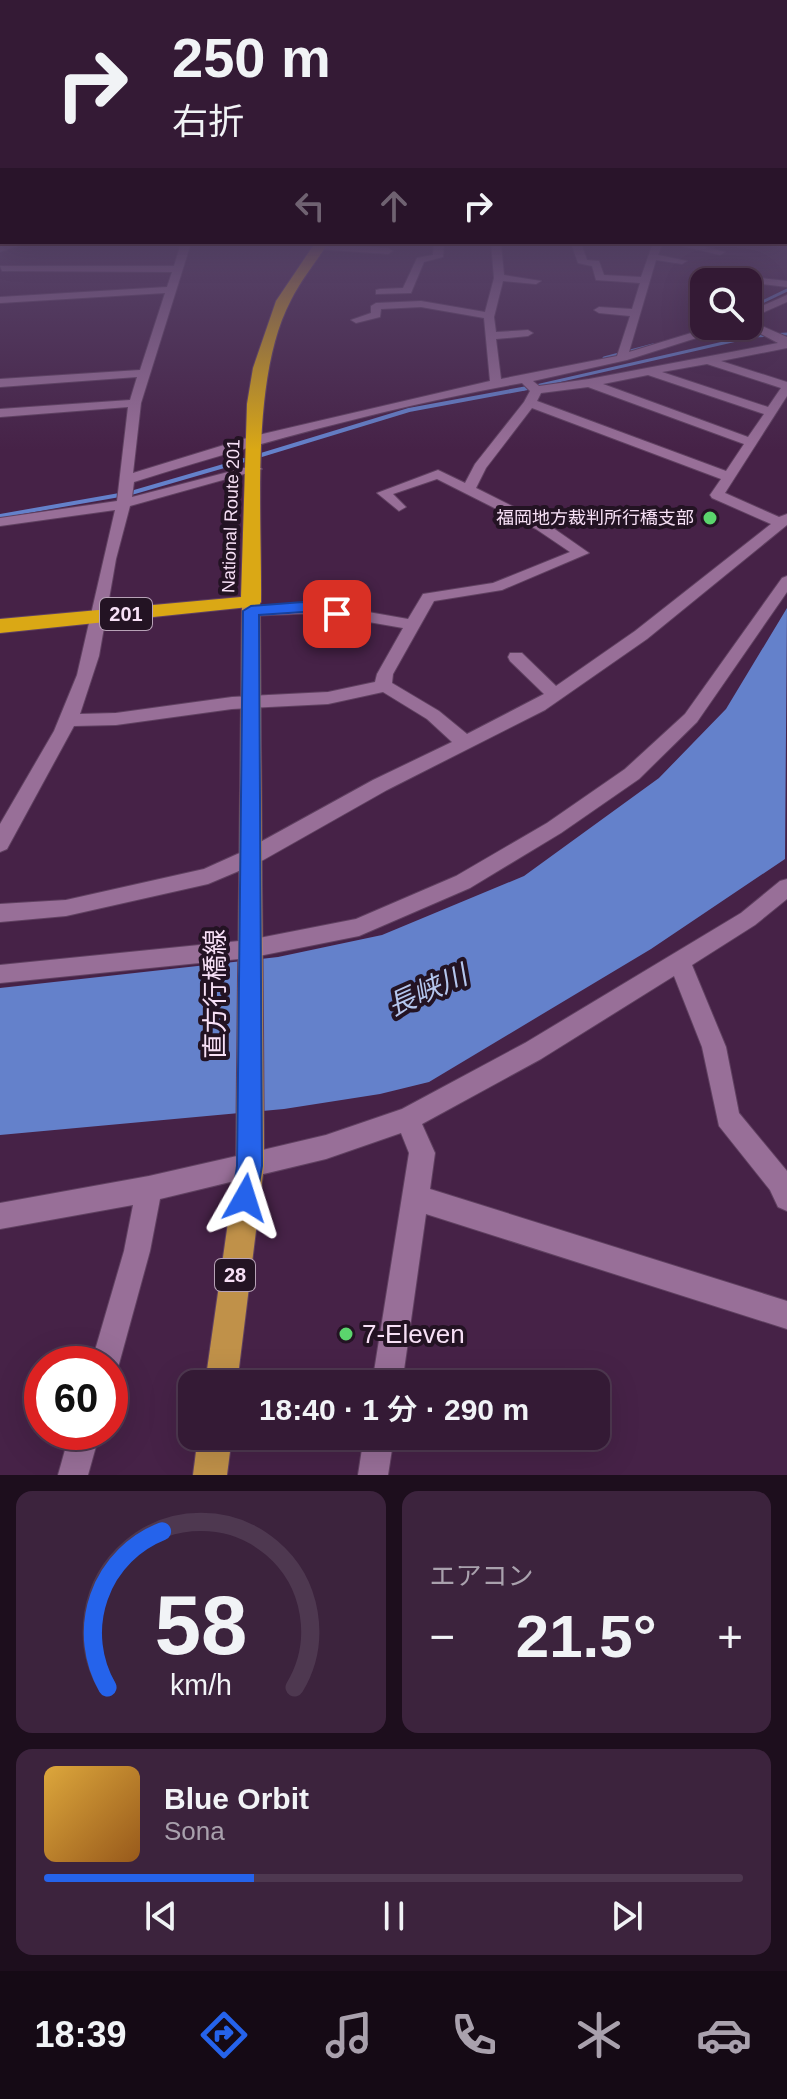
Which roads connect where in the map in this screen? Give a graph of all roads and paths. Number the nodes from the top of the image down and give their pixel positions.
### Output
1 (162, 312) edge
2 (279, 312) edge
3 (376, 312) edge
4 (465, 312) edge
5 (490, 312) edge
6 (622, 312) edge
7 (636, 313) joint
8 (489, 316) junction
9 (356, 320) dead end
10 (787, 328) edge
11 (764, 330) joint
12 (528, 333) dead end
13 (490, 336) junction
14 (690, 338) edge
15 (784, 340) edge
16 (623, 358) junction
17 (707, 360) junction
18 (648, 371) junction
19 (143, 373) junction
20 (0, 383) edge
21 (498, 383) junction
22 (589, 383) junction
23 (787, 386) edge
24 (529, 389) junction
25 (135, 403) junction
26 (771, 412) junction
27 (0, 413) edge
28 (255, 441) junction
29 (751, 442) junction
30 (255, 466) junction
31 (729, 477) junction
32 (126, 481) junction
33 (468, 490) junction
34 (126, 500) junction
35 (399, 507) dead end
36 (784, 520) edge
37 (0, 522) edge
38 (787, 581) edge
39 (251, 606) junction
40 (100, 617) junction
41 (414, 625) junction
42 (0, 626) edge
43 (516, 657) dead end
44 (383, 686) junction
45 (555, 695) junction
46 (251, 703) junction
47 (68, 720) junction
48 (465, 743) junction
49 (0, 844) edge
50 (251, 857) junction
51 (787, 887) edge
52 (0, 913) edge
53 (249, 954) junction
54 (679, 960) junction
55 (0, 974) edge
56 (408, 1119) junction
57 (249, 1152) junction
58 (149, 1189) junction
59 (415, 1197) junction
60 (787, 1198) edge
61 (0, 1216) edge
62 (787, 1315) edge
63 (110, 1346) edge
64 (223, 1370) edge
65 (389, 1370) edge
66 (80, 1450) edge
67 (213, 1450) edge
68 (377, 1450) edge
69 (73, 1475) edge
70 (210, 1475) edge
71 (373, 1475) edge

1 - 19 street
2 - 28 highway, National Route 201
3 - 9 street
4 - 8 street
5 - 8 street
6 - 7 street
7 - 16 street
8 - 13 street
10 - 11 street
11 - 15 street
12 - 13 street
13 - 21 street
14 - 16 street
15 - 17 street
16 - 24 street
17 - 18 street
17 - 23 street
18 - 22 street
18 - 26 street
19 - 20 street
19 - 25 street
21 - 24 street
21 - 28 street
22 - 24 street
22 - 29 street
23 - 26 street
24 - 31 street
24 - 33 street
25 - 27 street
25 - 32 street
26 - 29 street
28 - 30 highway, National Route 201
28 - 32 street
29 - 31 street
30 - 34 street
30 - 39 highway, National Route 201
31 - 36 street
32 - 34 street
33 - 35 street
33 - 41 street
34 - 37 street
34 - 40 street
36 - 45 street
38 - 53 street
39 - 40 highway, National Route 201 / 201
39 - 41 street
39 - 46 main road, 直方行橋線 / 28
40 - 42 highway, National Route 201 / 201
40 - 47 street
41 - 44 street
43 - 45 street
44 - 46 street
44 - 48 street
45 - 48 street
46 - 47 street
46 - 50 main road, 直方行橋線 / 28
47 - 49 street
48 - 50 street
50 - 52 street
50 - 53 main road, 直方行橋線 / 28
51 - 54 street
53 - 55 street
53 - 57 main road, 直方行橋線 / 28
54 - 56 street
54 - 60 street
56 - 57 street
56 - 59 street
57 - 58 street
57 - 64 main road, 直方行橋線 / 28
58 - 61 street
58 - 63 street
59 - 62 street
59 - 65 street
66 - 69 street
67 - 70 main road
68 - 71 street

